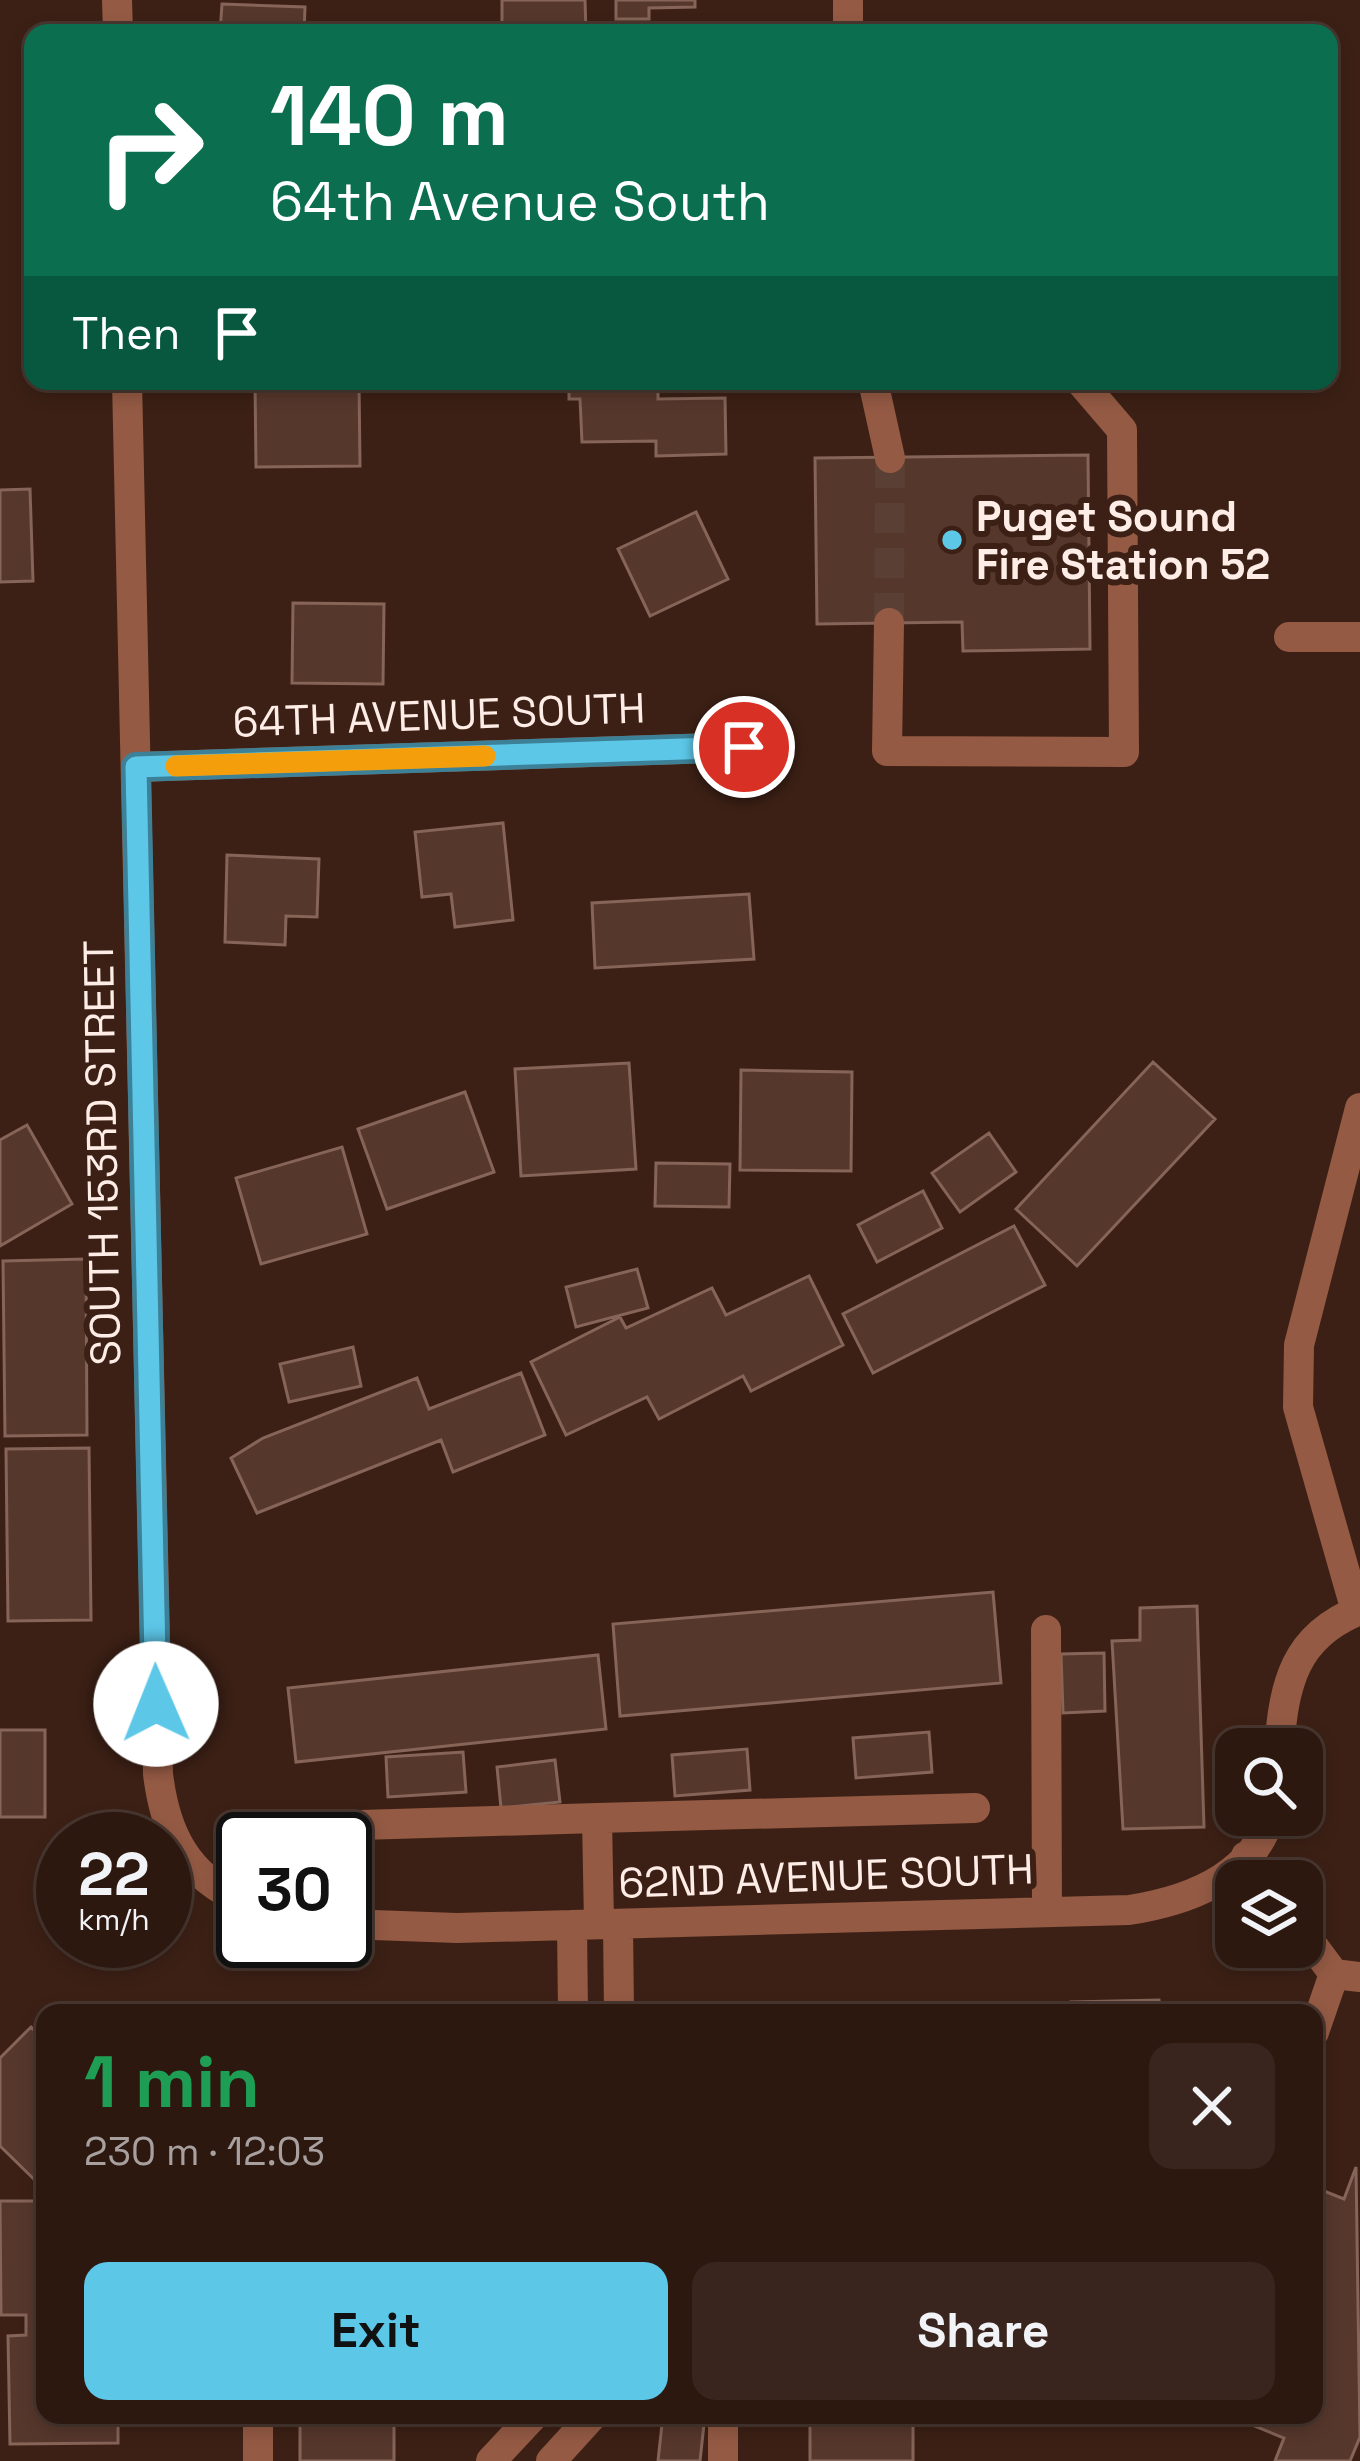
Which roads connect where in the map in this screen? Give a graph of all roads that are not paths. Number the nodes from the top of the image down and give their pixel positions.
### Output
1 (127, 390) edge
2 (875, 390) edge
3 (1088, 390) edge
4 (890, 458) tunnel mouth
5 (889, 623) tunnel mouth
6 (1360, 637) edge
7 (1289, 638) dead end
8 (744, 747) dead end
9 (136, 767) junction
10 (1360, 1108) edge
11 (1358, 1611) edge
12 (1046, 1630) dead end
13 (1281, 1728) edge
14 (975, 1808) dead end
15 (597, 1817) junction
16 (372, 1824) edge
17 (1215, 1882) edge
18 (216, 1885) edge
19 (1047, 1912) junction
20 (372, 1924) edge
21 (596, 1924) junction
22 (1323, 1952) edge
23 (1347, 1975) edge
24 (575, 2004) edge
25 (617, 2004) edge
26 (1323, 2016) edge
27 (258, 2424) edge
28 (526, 2424) edge
29 (585, 2424) edge
30 (723, 2424) edge
31 (258, 2461) edge
32 (491, 2461) edge
33 (551, 2461) edge
34 (723, 2461) edge

1 - 9 street, SOUTH 153RD STREET
2 - 4 street
3 - 5 street
6 - 7 street
8 - 9 street, 64TH AVENUE SOUTH
9 - 18 street, SOUTH 153RD STREET
10 - 11 street
11 - 13 street
12 - 19 street
14 - 15 street
15 - 16 street
15 - 21 street
17 - 19 street, 62ND AVENUE SOUTH
19 - 21 street, 62ND AVENUE SOUTH
20 - 21 street, 62ND AVENUE SOUTH
21 - 24 street
21 - 25 street
22 - 23 street
23 - 26 street
27 - 31 street
28 - 32 street
29 - 33 street
30 - 34 street

